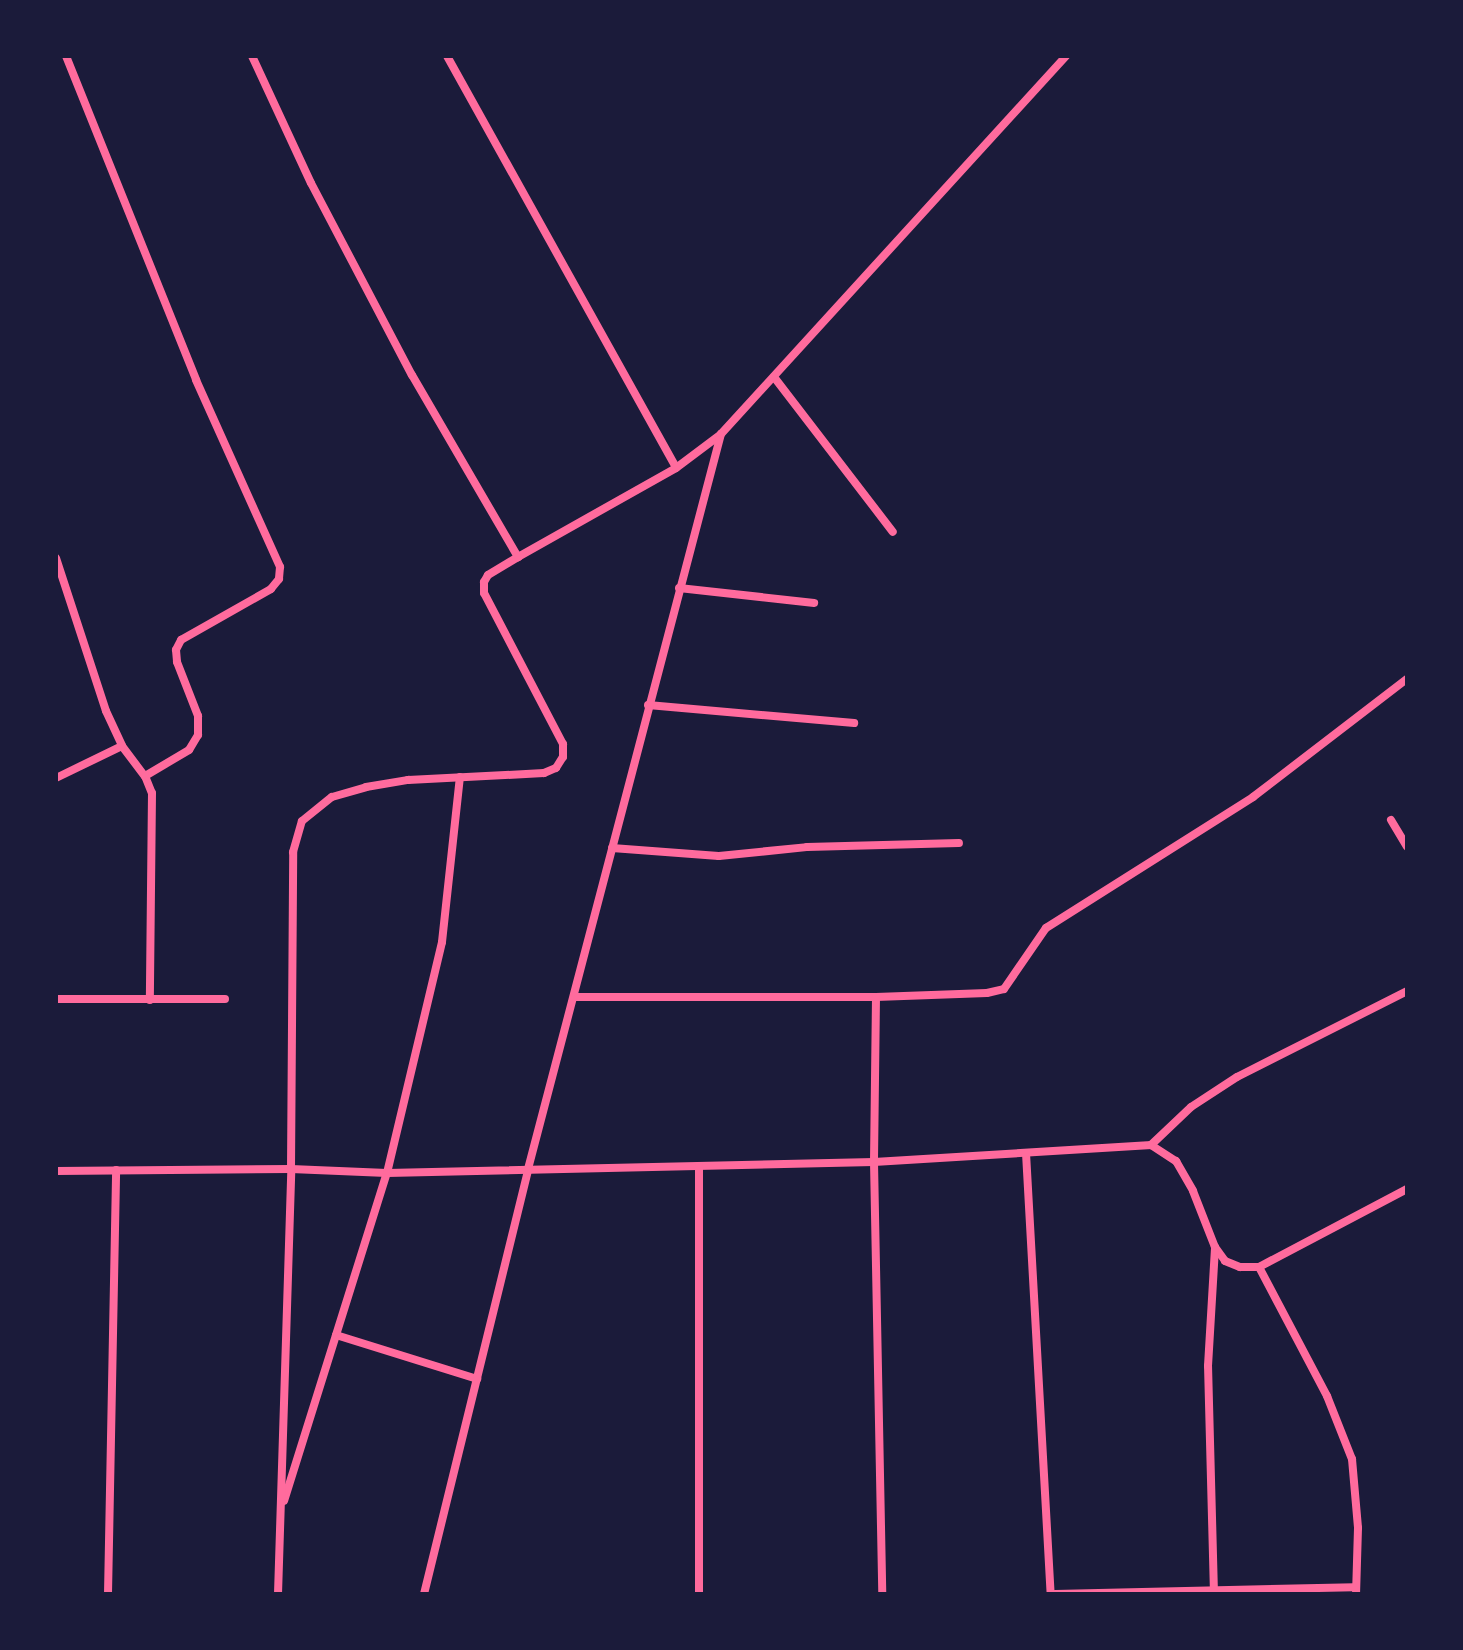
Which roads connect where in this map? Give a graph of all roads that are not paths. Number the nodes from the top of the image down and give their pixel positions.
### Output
1 (66, 56) edge
2 (252, 56) edge
3 (447, 56) edge
4 (1066, 56) edge
5 (774, 377) junction
6 (721, 434) junction
7 (676, 468) junction
8 (893, 532) dead end
9 (518, 557) junction
10 (56, 558) edge
11 (59, 584) edge
12 (679, 588) junction
13 (814, 603) dead end
14 (1407, 679) edge
15 (648, 705) junction
16 (854, 723) dead end
17 (122, 746) junction
18 (145, 776) junction
19 (460, 777) junction
20 (56, 778) edge
21 (1391, 820) dead end
22 (959, 843) dead end
23 (1407, 847) edge
24 (612, 848) junction
25 (1407, 991) edge
26 (574, 997) junction
27 (876, 997) junction
28 (56, 999) edge
29 (225, 999) dead end
30 (150, 1000) junction
31 (1151, 1145) junction
32 (1026, 1153) junction
33 (874, 1162) junction
34 (699, 1166) junction
35 (291, 1169) junction
36 (528, 1169) junction
37 (116, 1170) junction
38 (56, 1171) edge
39 (387, 1173) junction
40 (1407, 1189) edge
41 (1215, 1247) junction
42 (1259, 1267) junction
43 (336, 1335) junction
44 (477, 1379) junction
45 (280, 1513) junction
46 (1355, 1590) edge
47 (1214, 1592) edge
48 (108, 1594) edge
49 (278, 1594) edge
50 (424, 1594) edge
51 (699, 1594) edge
52 (882, 1594) edge
53 (1053, 1594) edge

1 - 18 street
2 - 9 street
3 - 7 street
4 - 5 street
5 - 6 street
5 - 8 street
6 - 7 street
6 - 12 street
7 - 9 street
9 - 19 street
10 - 11 street
11 - 17 street
12 - 13 street
12 - 15 street
14 - 27 street
15 - 16 street
15 - 24 street
17 - 18 street
17 - 20 street
18 - 30 street
19 - 35 street
19 - 39 street
21 - 23 street
22 - 24 street
24 - 26 street
25 - 31 street
26 - 27 street
26 - 36 street
27 - 33 street
28 - 30 street
29 - 30 street
31 - 32 street
31 - 41 street
32 - 33 street
32 - 53 street
33 - 34 street
33 - 52 street
34 - 36 street
34 - 51 street
35 - 37 street
35 - 39 street
35 - 45 street
36 - 39 street
36 - 44 street
37 - 38 street
37 - 48 street
39 - 43 street
40 - 42 street
41 - 42 street
41 - 47 street
42 - 46 street
43 - 44 street
43 - 45 street
44 - 50 street
45 - 49 street
46 - 47 street
47 - 53 street

